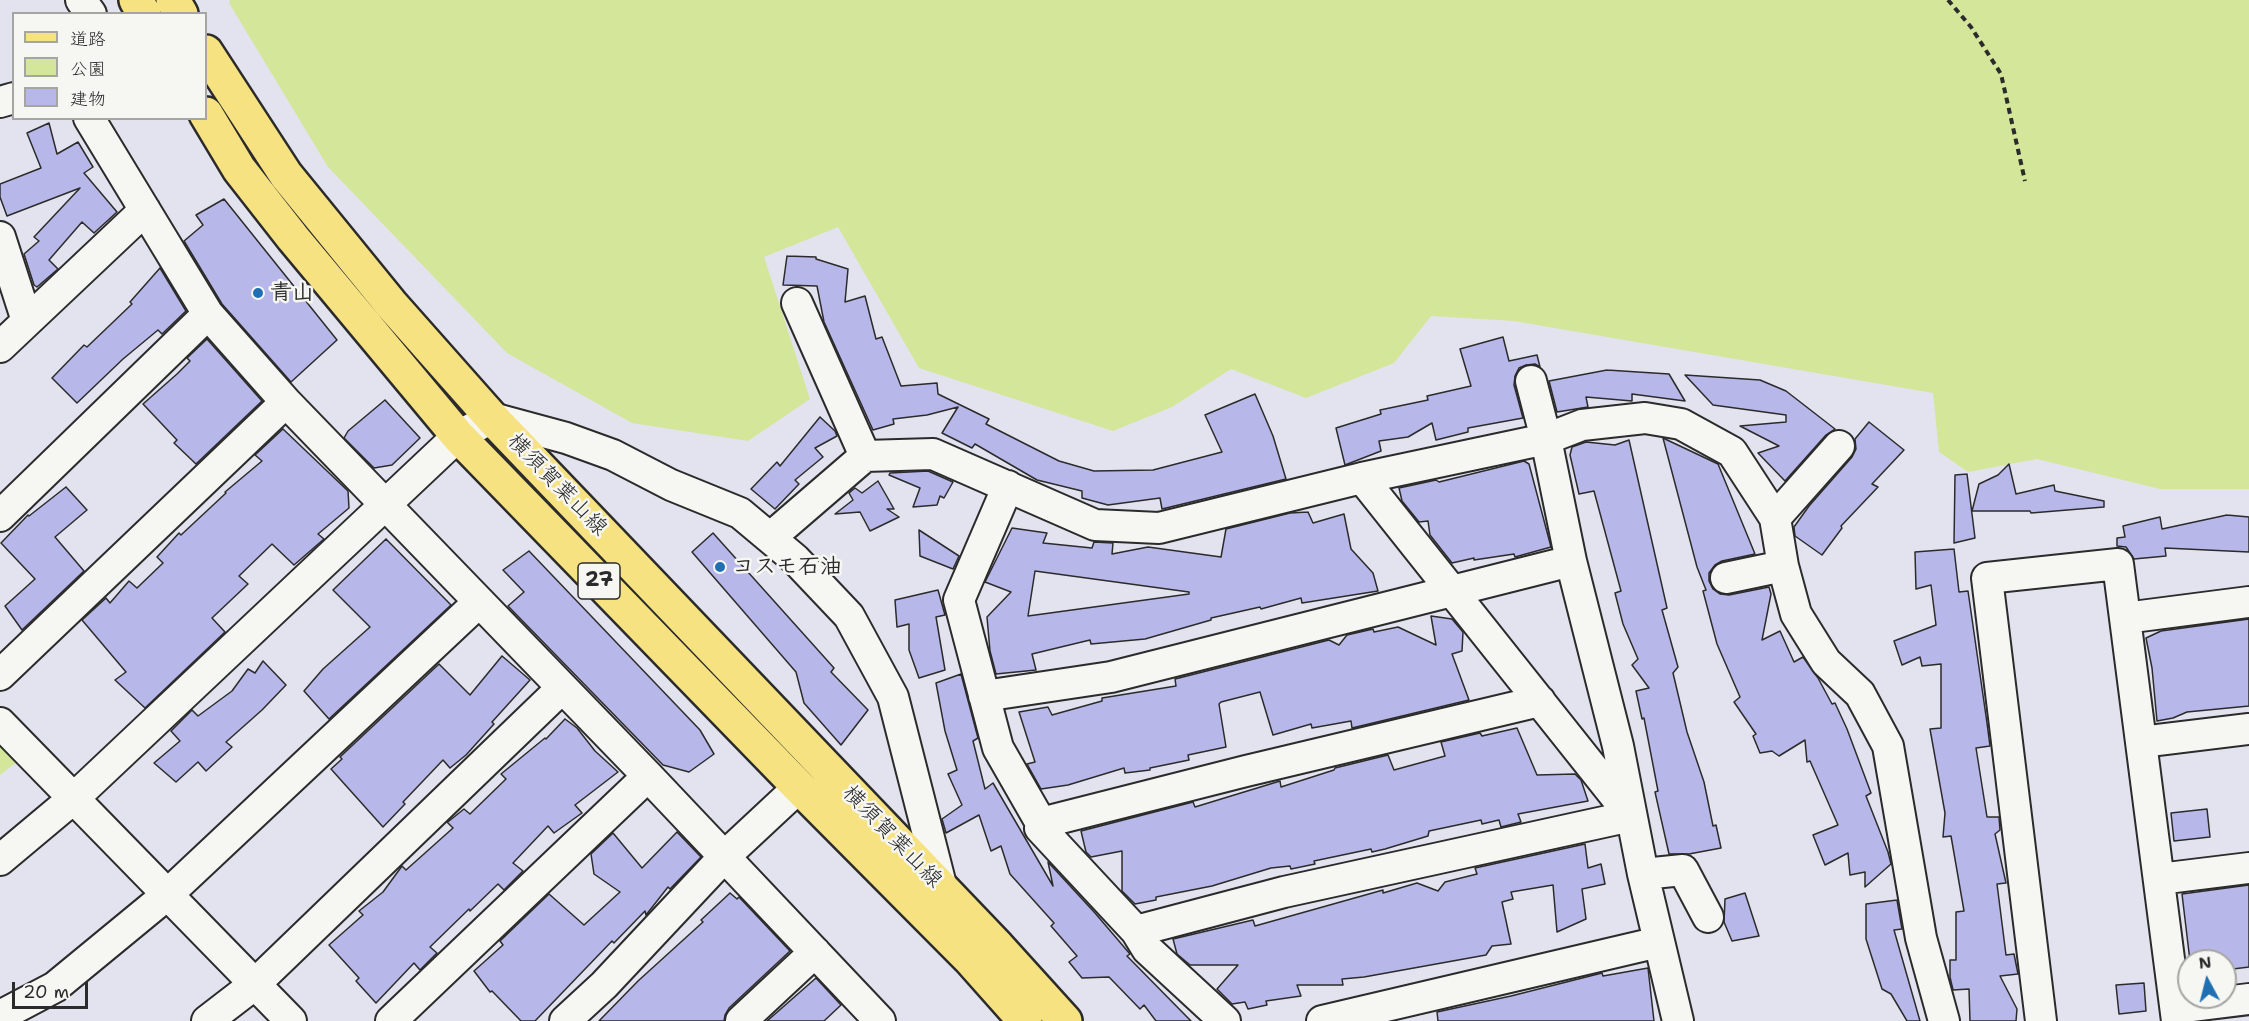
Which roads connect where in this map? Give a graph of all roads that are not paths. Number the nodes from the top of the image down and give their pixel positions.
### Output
1 (207, 54) edge
2 (207, 116) edge
3 (90, 120) edge
4 (145, 210) junction
5 (0, 237) edge
6 (797, 303) dead end
7 (208, 314) junction
8 (27, 321) junction
9 (0, 347) edge
10 (1531, 381) dead end
11 (286, 402) junction
12 (492, 418) junction
13 (458, 436) junction
14 (1546, 439) junction
15 (1839, 446) dead end
16 (866, 456) junction
17 (1362, 478) junction
18 (1008, 486) junction
19 (385, 504) junction
20 (0, 516) edge
21 (1775, 518) junction
22 (771, 537) junction
23 (1571, 561) junction
24 (1783, 566) junction
25 (1726, 578) dead end
26 (1452, 591) junction
27 (479, 602) junction
28 (2249, 602) edge
29 (2125, 618) junction
30 (0, 675) edge
31 (562, 688) junction
32 (984, 696) junction
33 (1540, 701) junction
34 (0, 723) edge
35 (2249, 729) edge
36 (2141, 742) junction
37 (648, 776) junction
38 (799, 787) junction
39 (74, 798) junction
40 (1632, 816) junction
41 (1041, 823) junction
42 (725, 856) junction
43 (0, 860) edge
44 (2249, 868) edge
45 (1643, 874) junction
46 (2159, 879) junction
47 (942, 889) junction
48 (168, 894) junction
49 (1708, 917) dead end
50 (1136, 931) junction
51 (1659, 942) junction
52 (814, 952) junction
53 (255, 984) junction
54 (2249, 999) edge
55 (2177, 1015) edge
56 (0, 1016) edge
57 (207, 1021) edge
58 (291, 1021) edge
59 (391, 1021) edge
60 (565, 1021) edge
61 (741, 1021) edge
62 (880, 1021) edge
63 (1025, 1021) edge
64 (1065, 1021) edge
65 (1225, 1021) edge
66 (1322, 1021) edge
67 (1678, 1021) edge
68 (1944, 1021) edge
69 (2042, 1021) edge

1 - 12 main road, 横須賀葉山線 / 27
2 - 13 main road, 横須賀葉山線 / 27
3 - 4 street
4 - 7 street
4 - 8 street
5 - 8 street
6 - 16 street
7 - 11 street
7 - 20 street
8 - 9 street
10 - 14 street
11 - 19 street
11 - 30 street
12 - 13 street
12 - 22 street
12 - 47 main road, 横須賀葉山線 / 27
13 - 19 street
13 - 38 main road, 横須賀葉山線 / 27
14 - 17 street
14 - 21 street
14 - 23 street
15 - 21 street
16 - 18 street
16 - 22 street
17 - 18 street
17 - 26 street
18 - 32 street
19 - 27 street
19 - 39 street
21 - 24 street
22 - 47 street
23 - 26 street
23 - 40 street
24 - 25 street
24 - 68 street
26 - 32 street
26 - 33 street
27 - 31 street
27 - 48 street
28 - 29 street
29 - 36 street
29 - 69 street
31 - 37 street
31 - 53 street
32 - 41 street
33 - 40 street
33 - 41 street
34 - 39 street
35 - 36 street
36 - 46 street
37 - 42 street
37 - 59 street
38 - 42 street
38 - 63 main road, 横須賀葉山線 / 27
39 - 43 street
39 - 48 street
40 - 45 street
40 - 50 street
41 - 50 street
42 - 52 street
42 - 60 street
44 - 46 street
45 - 49 street
45 - 51 street
46 - 55 street
47 - 64 main road, 横須賀葉山線 / 27
48 - 53 street
48 - 56 street
50 - 65 street
51 - 66 street
51 - 67 street
52 - 61 street
52 - 62 street
53 - 57 street
53 - 58 street
54 - 55 street

